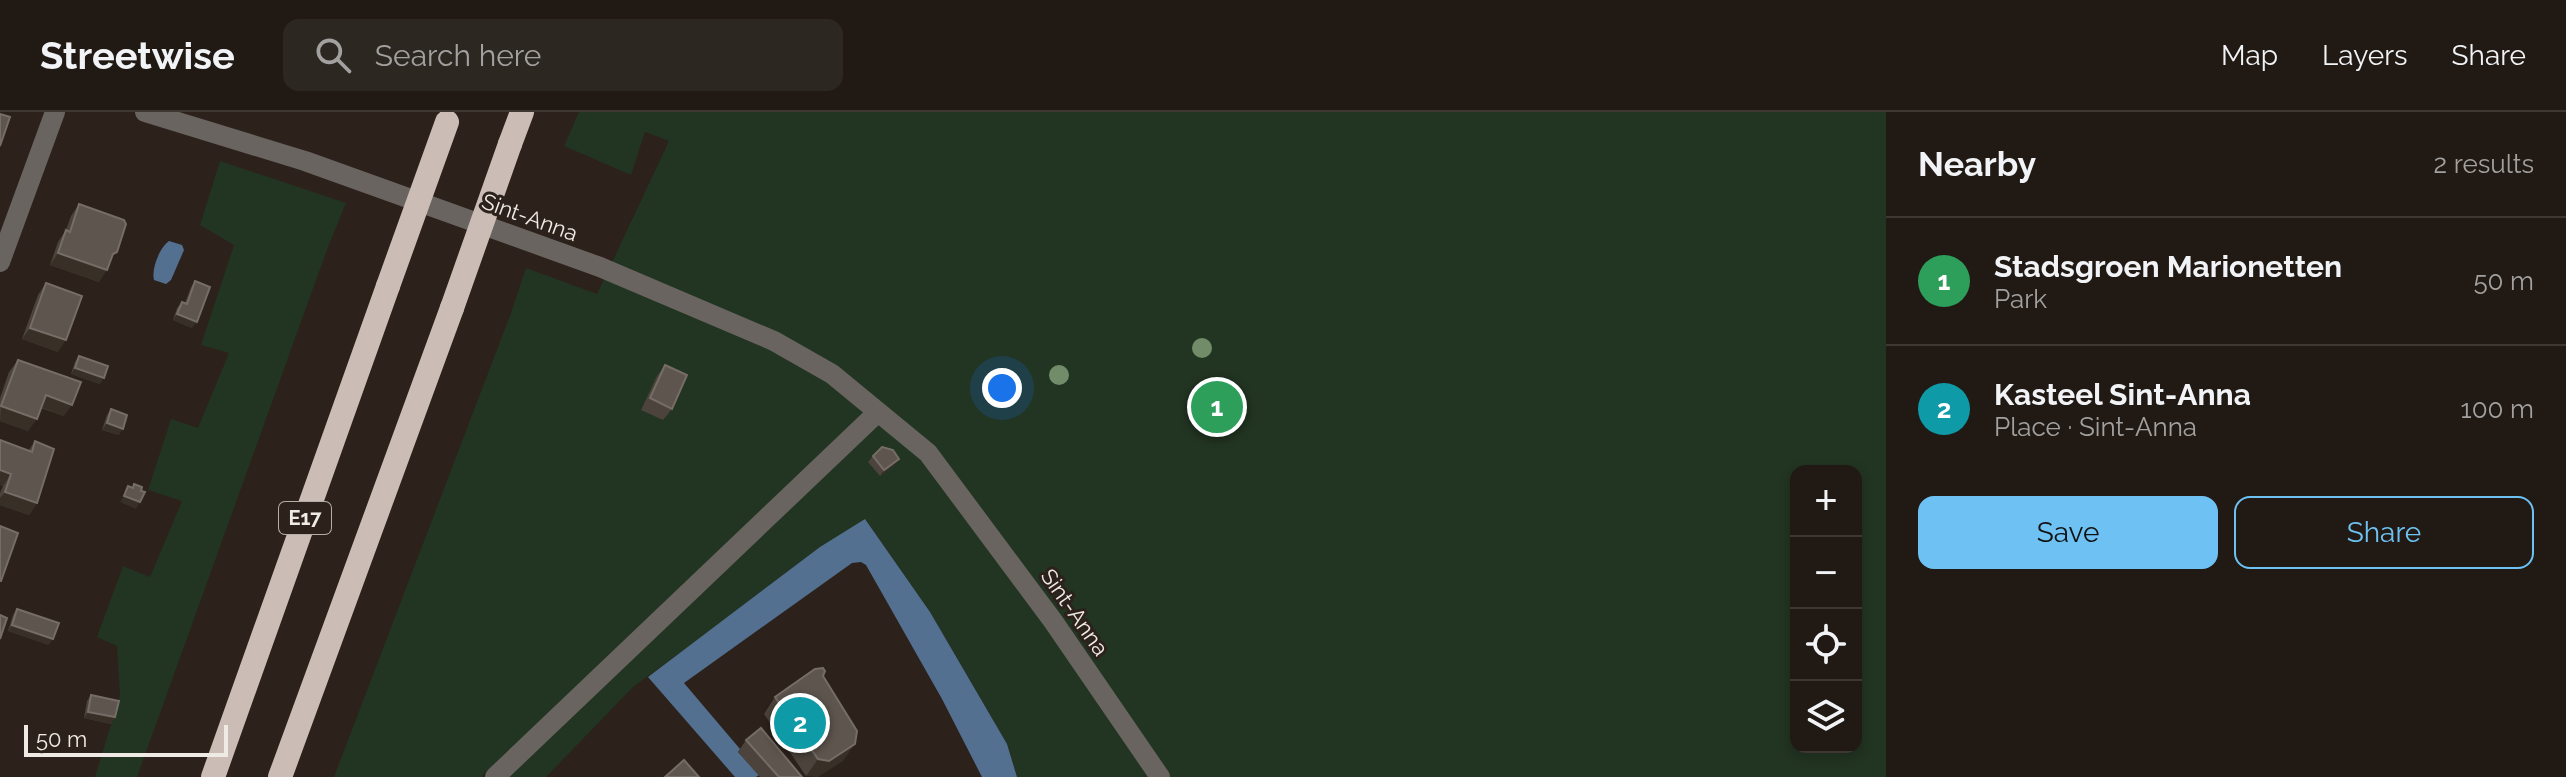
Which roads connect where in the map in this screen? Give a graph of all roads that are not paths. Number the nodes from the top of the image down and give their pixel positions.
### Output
1 (55, 112) edge
2 (145, 112) edge
3 (522, 112) edge
4 (448, 117) edge
5 (0, 262) edge
6 (878, 412) junction
7 (213, 777) edge
8 (280, 777) edge
9 (495, 777) edge
10 (1160, 777) edge

1 - 5 street
2 - 6 street, Sint-Anna
3 - 8 highway, bridge
4 - 7 highway, E17, bridge
6 - 9 street
6 - 10 street, Sint-Anna

